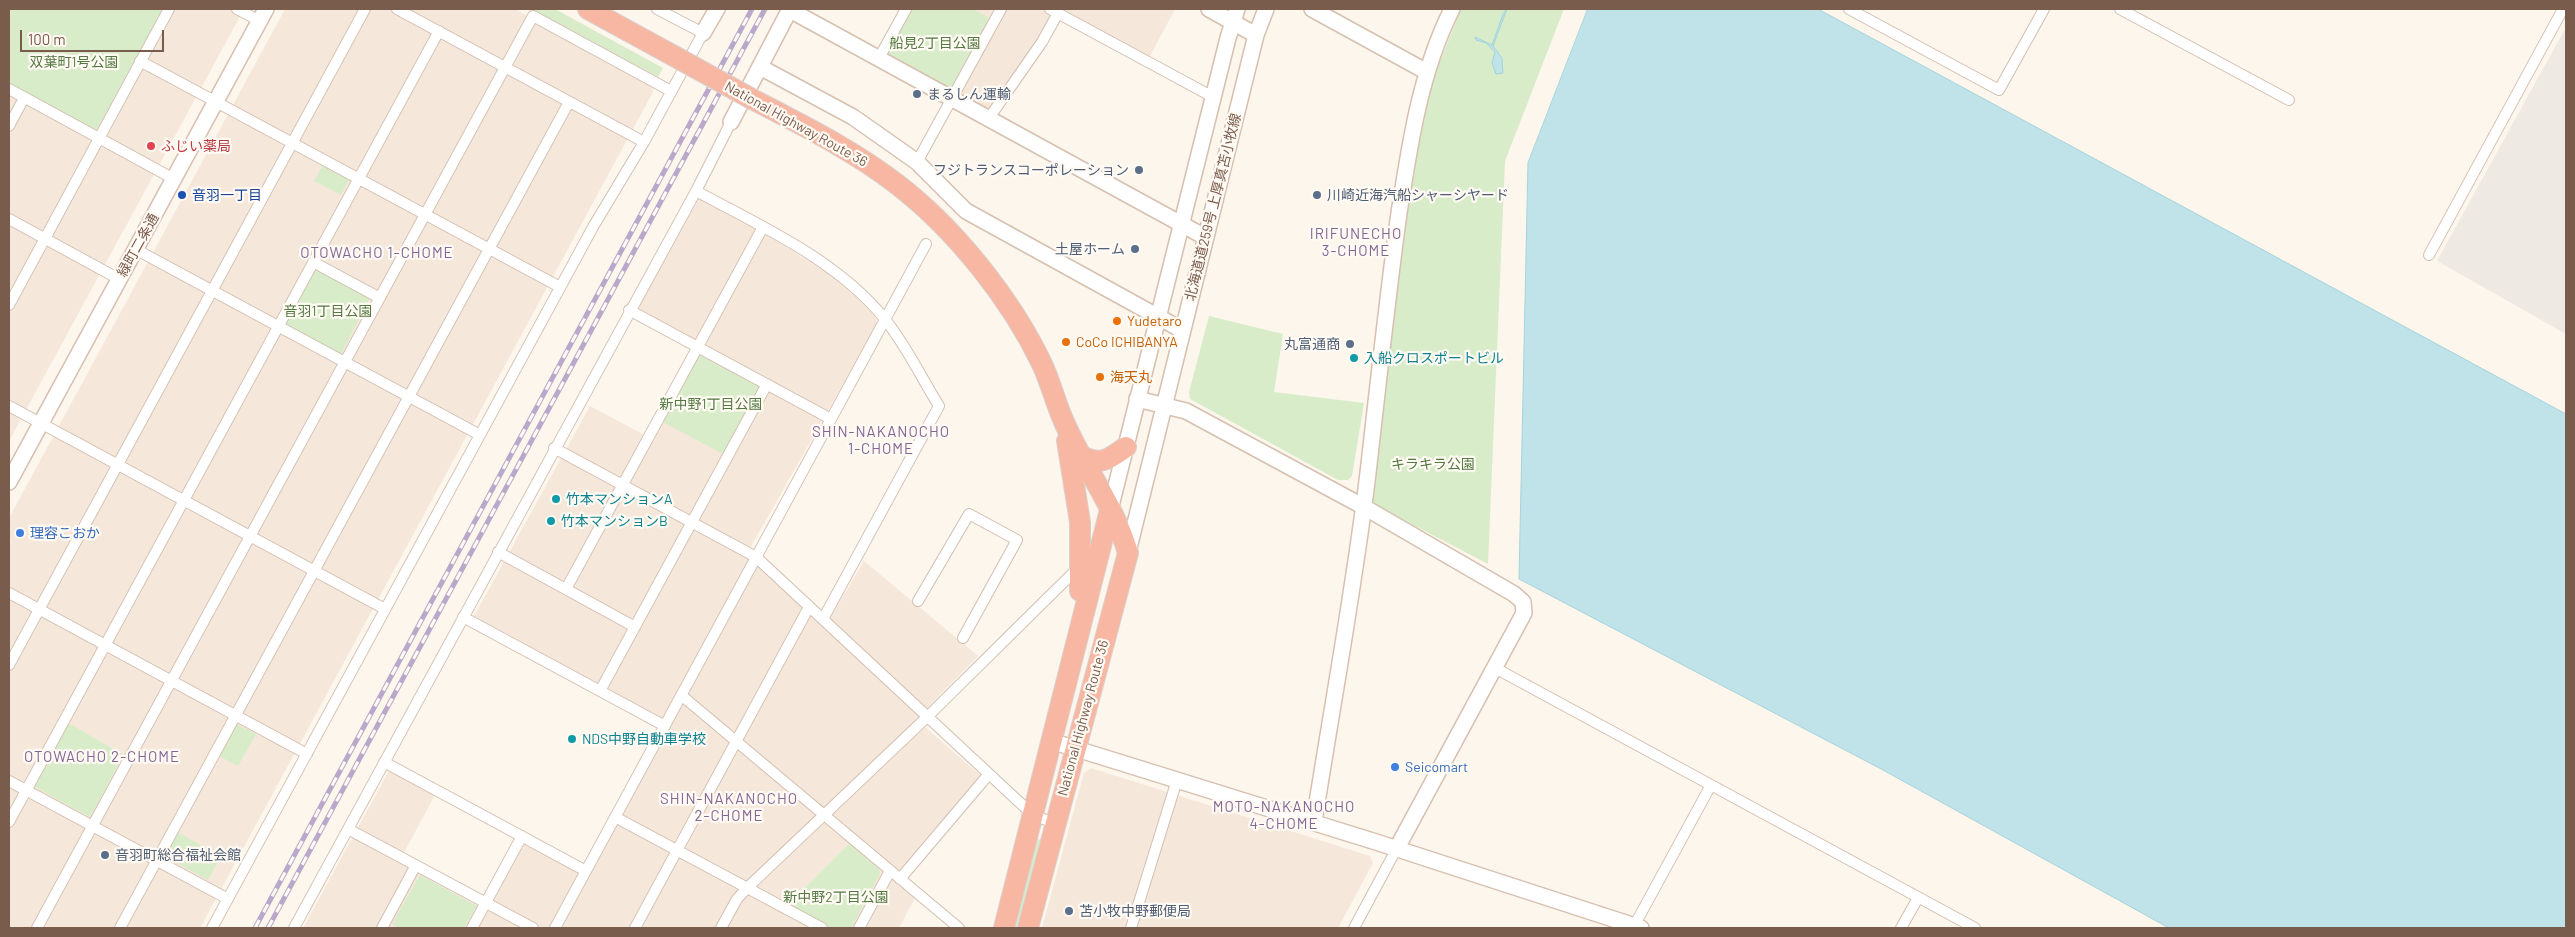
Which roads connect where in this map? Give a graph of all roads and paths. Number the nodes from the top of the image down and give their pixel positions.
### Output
1 (169, 9) edge
2 (237, 9) edge
3 (365, 9) edge
4 (397, 9) edge
5 (590, 9) edge
6 (657, 9) edge
7 (717, 9) edge
8 (790, 9) edge
9 (906, 9) edge
10 (1001, 9) edge
11 (1208, 9) edge
12 (1266, 9) edge
13 (1312, 9) edge
14 (1452, 9) edge
15 (1848, 9) edge
16 (2044, 9) edge
17 (2120, 9) edge
18 (2563, 9) edge
19 (1054, 11) edge
20 (263, 15) edge
21 (1235, 15) edge
22 (439, 31) junction
23 (703, 33) junction
24 (1256, 35) junction
25 (879, 58) junction
26 (140, 61) junction
27 (505, 67) junction
28 (760, 67) junction
29 (1427, 72) junction
30 (9, 89) edge
31 (672, 91) junction
32 (1213, 97) junction
33 (24, 98) junction
34 (952, 98) junction
35 (2290, 100) dead end
36 (216, 102) junction
37 (569, 102) junction
38 (989, 118) junction
39 (731, 122) joint
40 (9, 126) edge
41 (99, 138) junction
42 (644, 142) junction
43 (292, 143) junction
44 (917, 162) junction
45 (358, 178) junction
46 (174, 179) junction
47 (696, 191) junction
48 (425, 214) junction
49 (9, 219) edge
50 (1182, 224) junction
51 (763, 227) junction
52 (1205, 237) junction
53 (45, 238) junction
54 (926, 244) dead end
55 (135, 249) junction
56 (489, 249) junction
57 (2429, 255) dead end
58 (313, 262) junction
59 (119, 279) junction
60 (560, 288) junction
61 (212, 291) junction
62 (380, 298) junction
63 (9, 304) edge
64 (629, 310) junction
65 (1158, 317) junction
66 (885, 319) junction
67 (278, 326) junction
68 (1182, 330) junction
69 (698, 347) junction
70 (344, 362) junction
71 (767, 384) junction
72 (409, 397) junction
73 (1137, 399) junction
74 (1164, 405) junction
75 (9, 406) edge
76 (831, 419) junction
77 (41, 423) junction
78 (1064, 423) junction
79 (480, 435) junction
80 (1126, 446) junction
81 (554, 448) junction
82 (1081, 456) junction
83 (117, 465) junction
84 (9, 482) edge
85 (623, 485) junction
86 (1074, 486) junction
87 (184, 500) junction
88 (1139, 503) junction
89 (1364, 508) junction
90 (1110, 514) junction
91 (692, 522) junction
92 (250, 536) junction
93 (498, 552) junction
94 (1128, 553) junction
95 (756, 557) junction
96 (1082, 564) junction
97 (314, 571) junction
98 (566, 589) junction
99 (9, 594) edge
100 (918, 601) dead end
101 (809, 607) junction
102 (385, 609) junction
103 (39, 610) junction
104 (463, 617) junction
105 (823, 619) junction
106 (635, 626) junction
107 (963, 638) dead end
108 (1076, 640) junction
109 (105, 645) junction
110 (9, 665) edge
111 (1495, 668) junction
112 (171, 681) junction
113 (600, 691) junction
114 (681, 695) junction
115 (236, 716) junction
116 (928, 717) junction
117 (665, 726) junction
118 (736, 741) junction
119 (1051, 741) junction
120 (1074, 748) junction
121 (306, 754) junction
122 (384, 762) junction
123 (989, 774) junction
124 (1177, 780) junction
125 (9, 781) edge
126 (1711, 785) junction
127 (26, 790) junction
128 (1032, 814) junction
129 (823, 815) junction
130 (615, 817) junction
131 (9, 822) edge
132 (1314, 822) junction
133 (1055, 824) junction
134 (92, 826) junction
135 (348, 828) junction
136 (522, 836) junction
137 (1397, 848) junction
138 (677, 850) junction
139 (157, 861) junction
140 (416, 866) junction
141 (586, 871) junction
142 (890, 871) junction
143 (900, 879) junction
144 (747, 888) junction
145 (1918, 898) junction
146 (228, 899) junction
147 (486, 903) junction
148 (1637, 927) edge
149 (37, 928) edge
150 (120, 928) edge
151 (212, 928) edge
152 (294, 928) edge
153 (382, 928) edge
154 (472, 928) edge
155 (533, 928) edge
156 (555, 928) edge
157 (635, 928) edge
158 (721, 928) edge
159 (822, 928) edge
160 (859, 928) edge
161 (959, 928) edge
162 (1004, 928) edge
163 (1028, 928) edge
164 (1131, 928) edge
165 (1354, 928) edge
166 (1901, 928) edge
167 (1975, 928) edge

1 - 26 street
2 - 20 street
3 - 43 street
4 - 22 street
5 - 78 highway, National Highway Route 36, bridge
6 - 23 street
7 - 23 street
8 - 25 street
8 - 28 street
9 - 25 street
10 - 34 street
11 - 21 street
12 - 24 street, 北海道道259号 上厚真苫小牧線
13 - 29 street
14 - 29 street
15 - 16 street
17 - 35 street
18 - 57 street
19 - 32 street
19 - 38 street
20 - 36 street, 緑町二条通
21 - 24 street
21 - 32 street, 北海道道259号 上厚真苫小牧線
22 - 27 street
22 - 45 street
23 - 31 street
24 - 52 street, 北海道道259号 上厚真苫小牧線
25 - 34 street
26 - 36 street
26 - 41 street
27 - 31 street
27 - 37 street
27 - 48 street
28 - 39 street
28 - 44 street
29 - 89 street
30 - 33 street
31 - 42 street
32 - 50 street, 北海道道259号 上厚真苫小牧線
33 - 40 street
33 - 41 street
34 - 38 street
34 - 44 street
36 - 43 street
36 - 46 street, 緑町二条通
37 - 42 street
37 - 56 street
38 - 50 street
39 - 47 street
41 - 46 street
41 - 53 street
42 - 60 street
43 - 45 street
43 - 61 street
44 - 65 street
45 - 48 street
45 - 58 street
46 - 55 street, 緑町二条通
47 - 51 street
47 - 64 street
48 - 56 street
48 - 62 street
49 - 53 street
50 - 52 street
50 - 65 street, 北海道道259号 上厚真苫小牧線
51 - 66 street
51 - 69 street
52 - 68 street, 北海道道259号 上厚真苫小牧線
53 - 59 street
53 - 63 street
54 - 66 street
55 - 59 street, 緑町二条通
55 - 61 street
56 - 60 street
56 - 72 street
58 - 62 street
58 - 67 street
59 - 77 street, 緑町二条通
60 - 79 street
61 - 67 street
61 - 83 street
62 - 70 street
64 - 69 street
64 - 81 street
65 - 68 street
65 - 73 street, 北海道道259号 上厚真苫小牧線
66 - 76 street
66 - 105 street
67 - 70 street
67 - 87 street
68 - 74 street, 北海道道259号 上厚真苫小牧線
69 - 71 street
69 - 85 street
70 - 72 street
70 - 92 street
71 - 76 street
71 - 91 street
72 - 79 street
72 - 97 street
73 - 74 street
73 - 80 street, 北海道道259号 上厚真苫小牧線
74 - 88 street, 北海道道259号 上厚真苫小牧線
74 - 89 street
75 - 77 street
76 - 95 street
77 - 83 street
77 - 84 street, 緑町二条通
78 - 82 highway, National Highway Route 36
78 - 86 highway, National Highway Route 36
79 - 102 street
80 - 82 highway
80 - 90 street, 北海道道259号 上厚真苫小牧線
81 - 85 street
81 - 93 street
82 - 90 highway, National Highway Route 36
83 - 87 street
83 - 103 street
85 - 91 street
85 - 98 street
86 - 90 highway
86 - 96 highway, National Highway Route 36
87 - 92 street
87 - 109 street
88 - 90 street
88 - 94 street, 北海道道259号 上厚真苫小牧線
89 - 111 street
89 - 132 street
90 - 94 highway, National Highway Route 36
90 - 108 highway, National Highway Route 36
91 - 95 street
91 - 106 street
92 - 97 street
92 - 112 street
93 - 98 street
93 - 104 street
94 - 120 highway, National Highway Route 36
95 - 101 street
95 - 114 street
96 - 108 highway, National Highway Route 36
96 - 116 street
97 - 102 street
97 - 115 street
98 - 106 street
99 - 103 street
100 - 107 street
101 - 105 street
101 - 118 street
102 - 121 street
103 - 109 street
103 - 110 street
104 - 113 street
104 - 122 street
105 - 116 street
106 - 113 street
108 - 119 highway, National Highway Route 36
109 - 112 street
109 - 127 street
111 - 126 street
111 - 137 street
112 - 115 street
112 - 134 street
113 - 117 street
114 - 117 street
114 - 118 street
115 - 121 street
115 - 139 street
116 - 123 street
116 - 129 street
117 - 130 street
118 - 129 street
118 - 138 street
119 - 120 street
119 - 128 highway, National Highway Route 36
120 - 124 street
120 - 133 highway, National Highway Route 36
121 - 146 street
122 - 135 street
122 - 136 street
123 - 128 street
123 - 143 street
124 - 132 street
124 - 164 street
125 - 127 street
126 - 145 street
126 - 148 street
127 - 131 street
127 - 134 street
128 - 133 street
128 - 162 highway, National Highway Route 36
129 - 142 street
129 - 144 street
130 - 138 street
130 - 141 street
132 - 137 street
133 - 163 highway, National Highway Route 36
134 - 139 street
134 - 149 street
135 - 140 street
135 - 152 street
136 - 141 street
136 - 147 street
137 - 148 street
137 - 165 street
138 - 144 street
138 - 157 street
139 - 146 street
139 - 150 street
140 - 147 street
140 - 153 street
141 - 156 street
142 - 143 street
142 - 160 street
143 - 161 street
144 - 158 street
144 - 159 street
145 - 166 street
145 - 167 street
146 - 151 street
147 - 154 street
147 - 155 street

